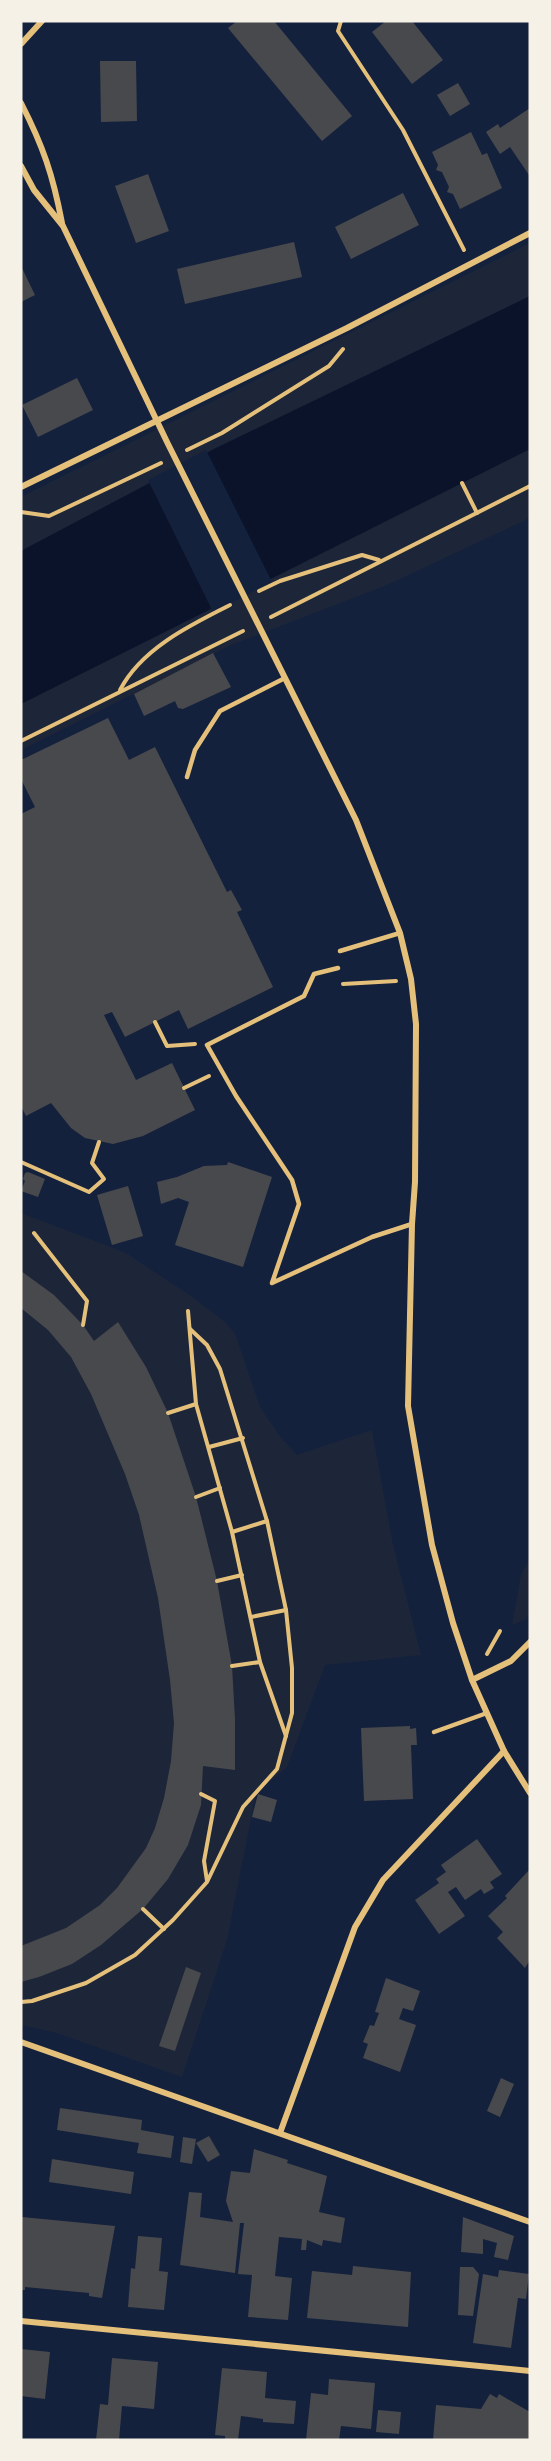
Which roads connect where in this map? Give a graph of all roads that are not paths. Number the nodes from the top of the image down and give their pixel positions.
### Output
1 (42, 21) edge
2 (21, 44) edge
3 (21, 103) edge
4 (21, 166) edge
5 (63, 226) junction
6 (530, 233) edge
7 (156, 419) junction
8 (21, 487) edge
9 (285, 678) junction
10 (187, 777) dead end
11 (400, 933) junction
12 (340, 951) dead end
13 (338, 968) dead end
14 (412, 1224) junction
15 (530, 1642) edge
16 (472, 1680) junction
17 (487, 1713) junction
18 (434, 1732) dead end
19 (504, 1751) junction
20 (530, 1793) edge
21 (21, 2042) edge
22 (280, 2133) junction
23 (530, 2222) edge
24 (21, 2321) edge
25 (530, 2371) edge

1 - 2 street
3 - 5 street
4 - 5 street
5 - 7 street
6 - 7 street
7 - 8 street
7 - 9 street
9 - 10 lane
9 - 11 street
11 - 12 lane
11 - 14 street
13 - 14 lane
14 - 16 street
15 - 16 street
16 - 17 street
17 - 18 lane
17 - 19 street
19 - 20 street
19 - 22 street
21 - 22 street
22 - 23 street
24 - 25 street

